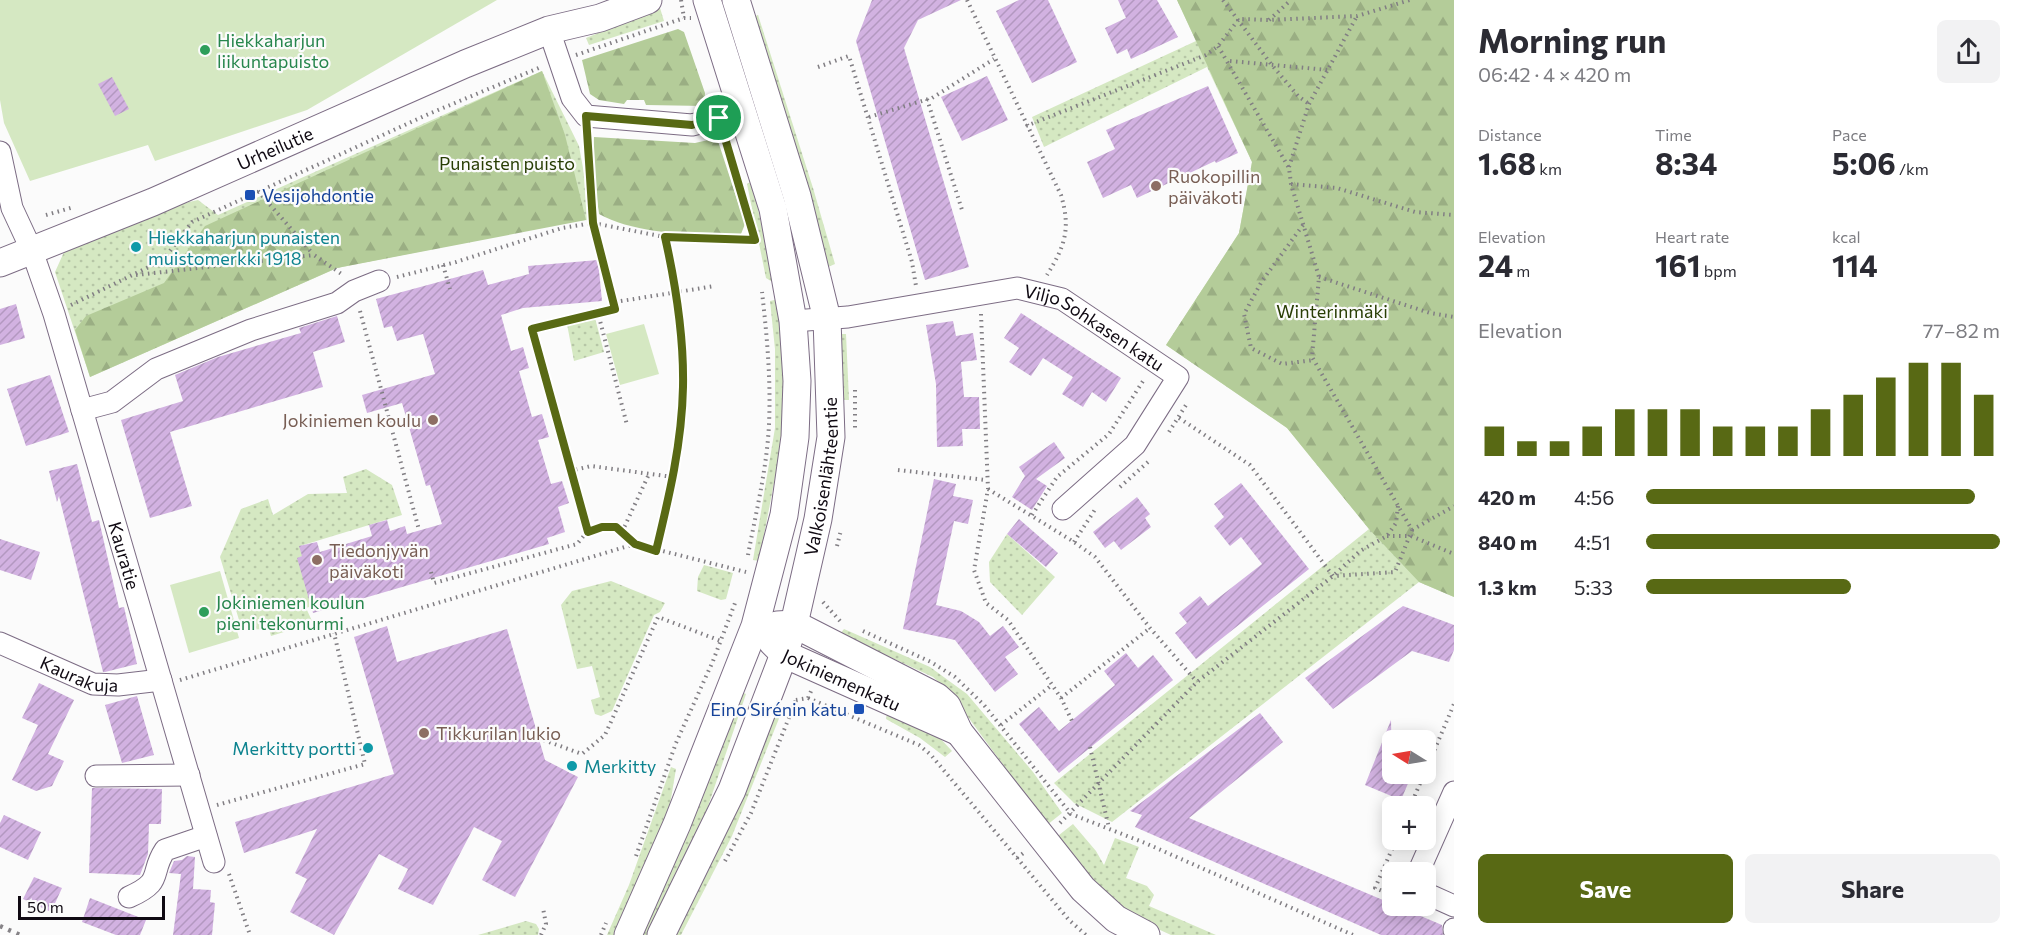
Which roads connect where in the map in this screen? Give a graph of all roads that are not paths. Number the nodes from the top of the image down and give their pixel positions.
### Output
1 (595, 0) edge
2 (648, 0) edge
3 (736, 0) edge
4 (697, 15) edge
5 (549, 30) junction
6 (742, 109) junction
7 (0, 152) edge
8 (6, 209) edge
9 (32, 250) junction
10 (0, 263) edge
11 (379, 281) dead end
12 (827, 319) junction
13 (793, 321) junction
14 (82, 410) junction
15 (1063, 510) dead end
16 (794, 624) junction
17 (755, 626) junction
18 (0, 643) edge
19 (784, 654) junction
20 (161, 680) junction
21 (959, 732) junction
22 (189, 775) junction
23 (96, 776) dead end
24 (1454, 792) edge
25 (206, 836) junction
26 (214, 862) road end
27 (1423, 862) edge
28 (129, 897) dead end
29 (1436, 898) edge
30 (1454, 906) edge
31 (628, 935) edge
32 (661, 935) edge
33 (1146, 935) edge

1 - 5 main road, Urheilutie
2 - 5 main road, Urheilutie
3 - 12 main road, Valkoisenlähteentie
4 - 6 main road, Valkoisenlähteentie
5 - 6 street
5 - 9 main road, Urheilutie
6 - 13 main road, Valkoisenlähteentie
7 - 8 street
8 - 9 street
9 - 10 main road, Urheilutie
9 - 14 street, Kauratie
11 - 14 street
12 - 13 street, Viljo Sohkasen katu
12 - 15 street, Viljo Sohkasen katu
12 - 16 main road, Valkoisenlähteentie
13 - 17 main road, Valkoisenlähteentie
14 - 20 street, Kauratie
16 - 17 main road, Jokiniemenkatu
16 - 19 main road, Valkoisenlähteentie
16 - 21 main road, Jokiniemenkatu
17 - 19 main road, Jokiniemenkatu
17 - 31 main road, Valkoisenlähteentie
18 - 20 street, Kaurakuja
19 - 21 main road, Jokiniemenkatu
19 - 32 main road, Valkoisenlähteentie
20 - 22 street, Kauratie
21 - 33 main road, Jokiniemenkatu
22 - 23 street
22 - 25 street, Kauratie
24 - 27 street
25 - 26 street, Kauratie
25 - 28 street
29 - 30 street

